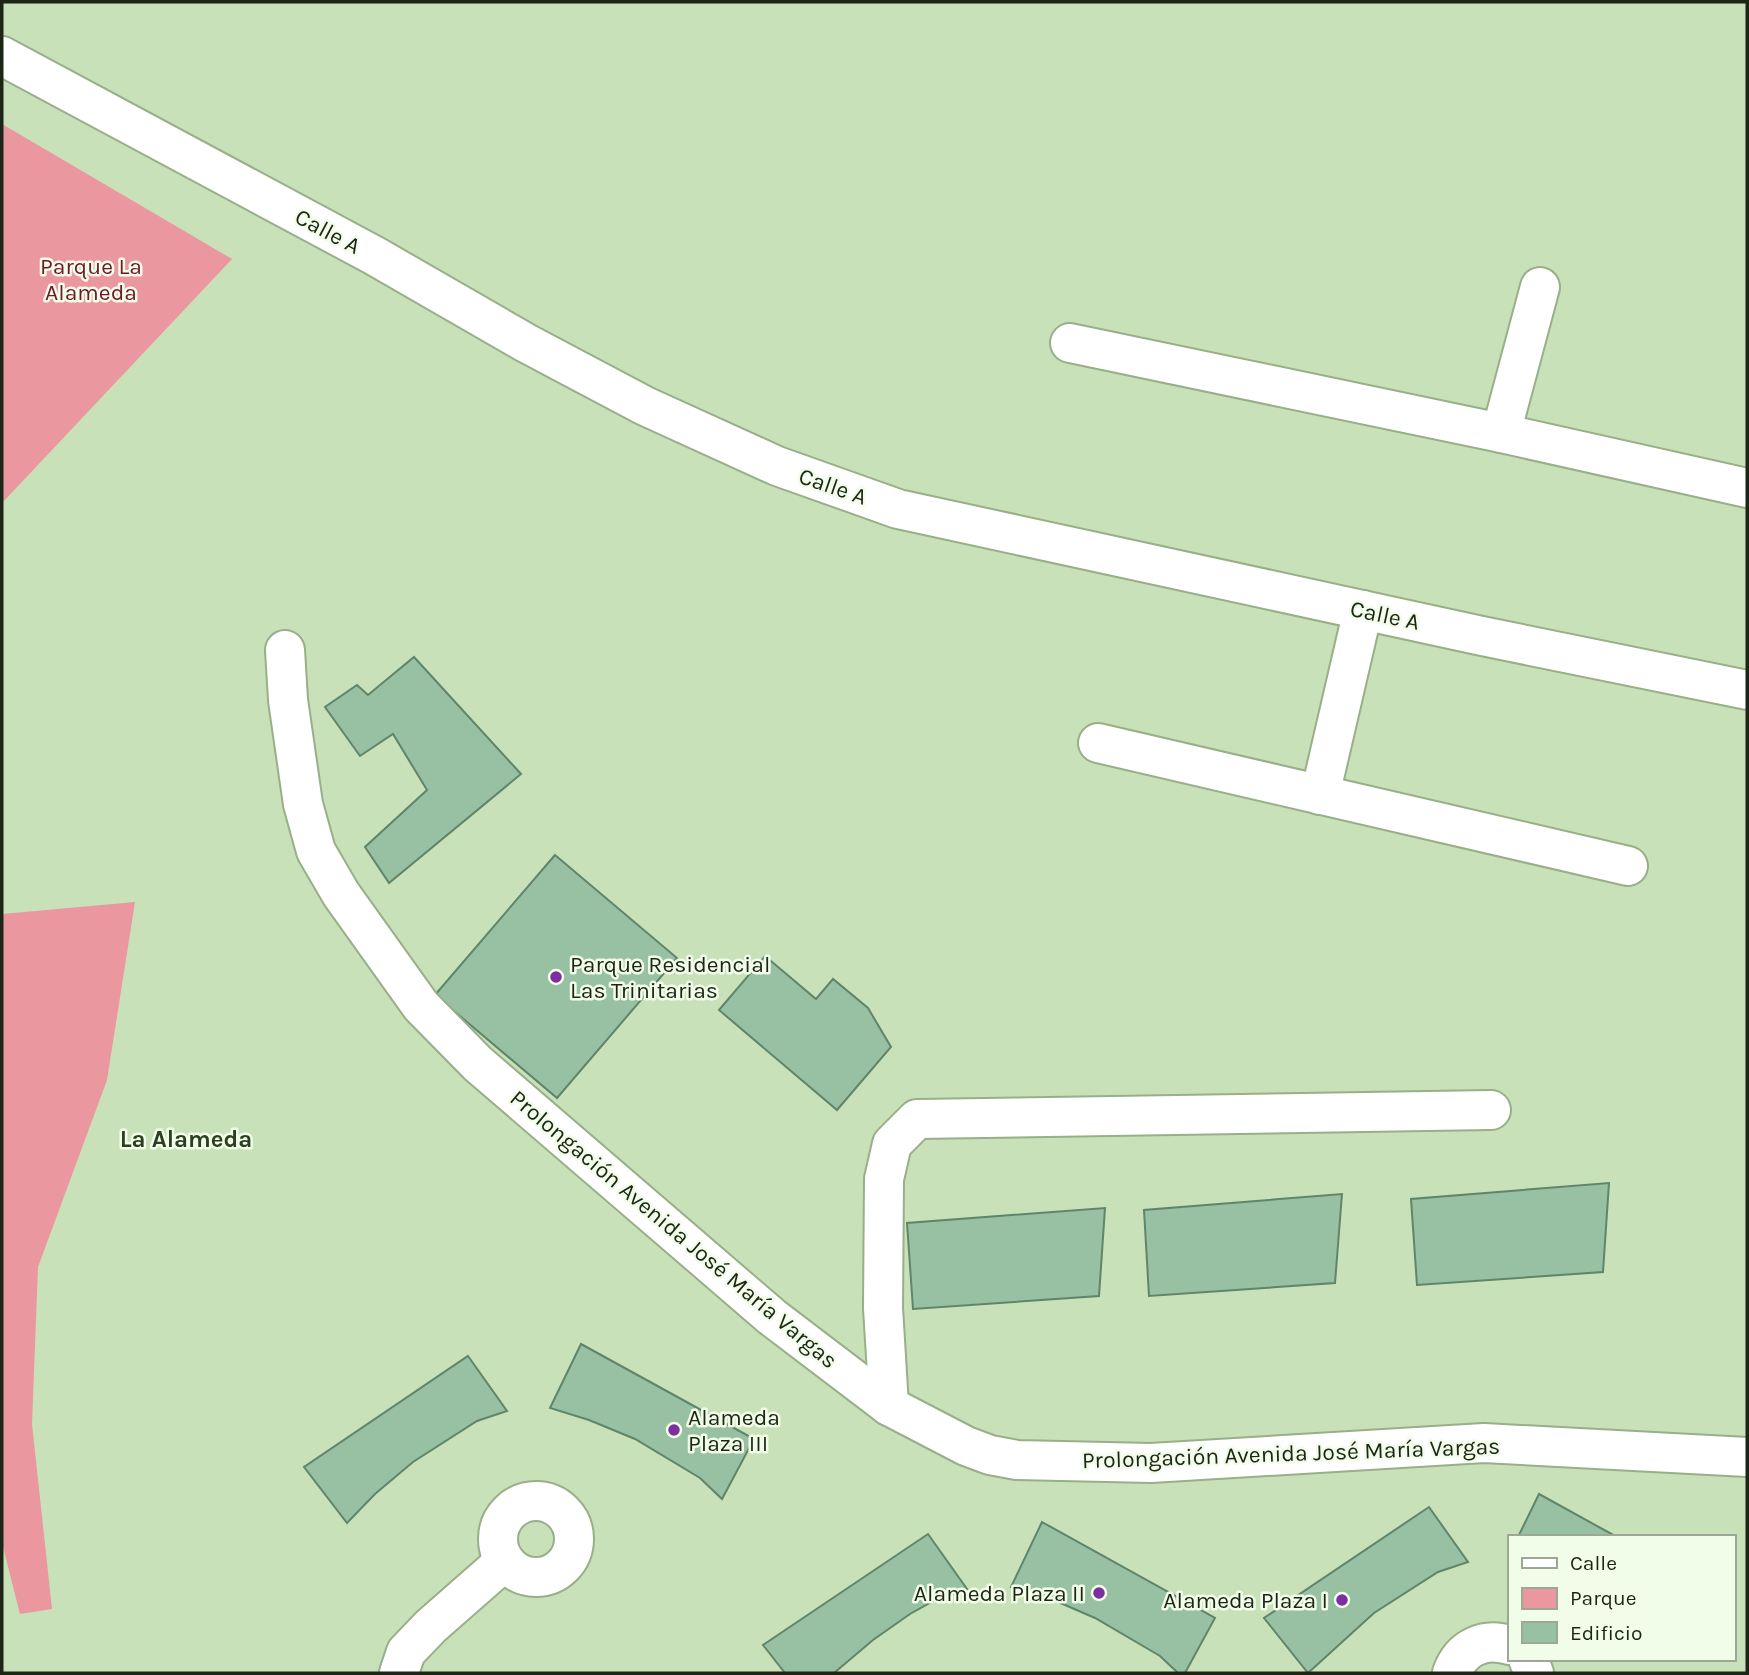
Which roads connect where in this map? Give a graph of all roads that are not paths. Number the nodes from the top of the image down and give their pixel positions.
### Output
1 (2, 56) edge
2 (1540, 288) dead end
3 (1070, 343) dead end
4 (1501, 433) junction
5 (1747, 488) edge
6 (1363, 610) junction
7 (285, 650) dead end
8 (1747, 690) edge
9 (1098, 743) dead end
10 (1320, 795) junction
11 (1628, 866) dead end
12 (1490, 1110) dead end
13 (889, 1406) junction
14 (1747, 1457) edge
15 (505, 1561) dead end
16 (1508, 1645) edge
17 (399, 1673) edge
18 (1452, 1673) edge

1 - 6 street, Calle A
2 - 4 street
3 - 4 street
4 - 5 street
6 - 8 street, Calle A
6 - 10 street
7 - 13 street, Prolongación Avenida José María Vargas
9 - 10 street
10 - 11 street
12 - 13 street
13 - 14 street, Prolongación Avenida José María Vargas
15 - 17 street
16 - 18 street

